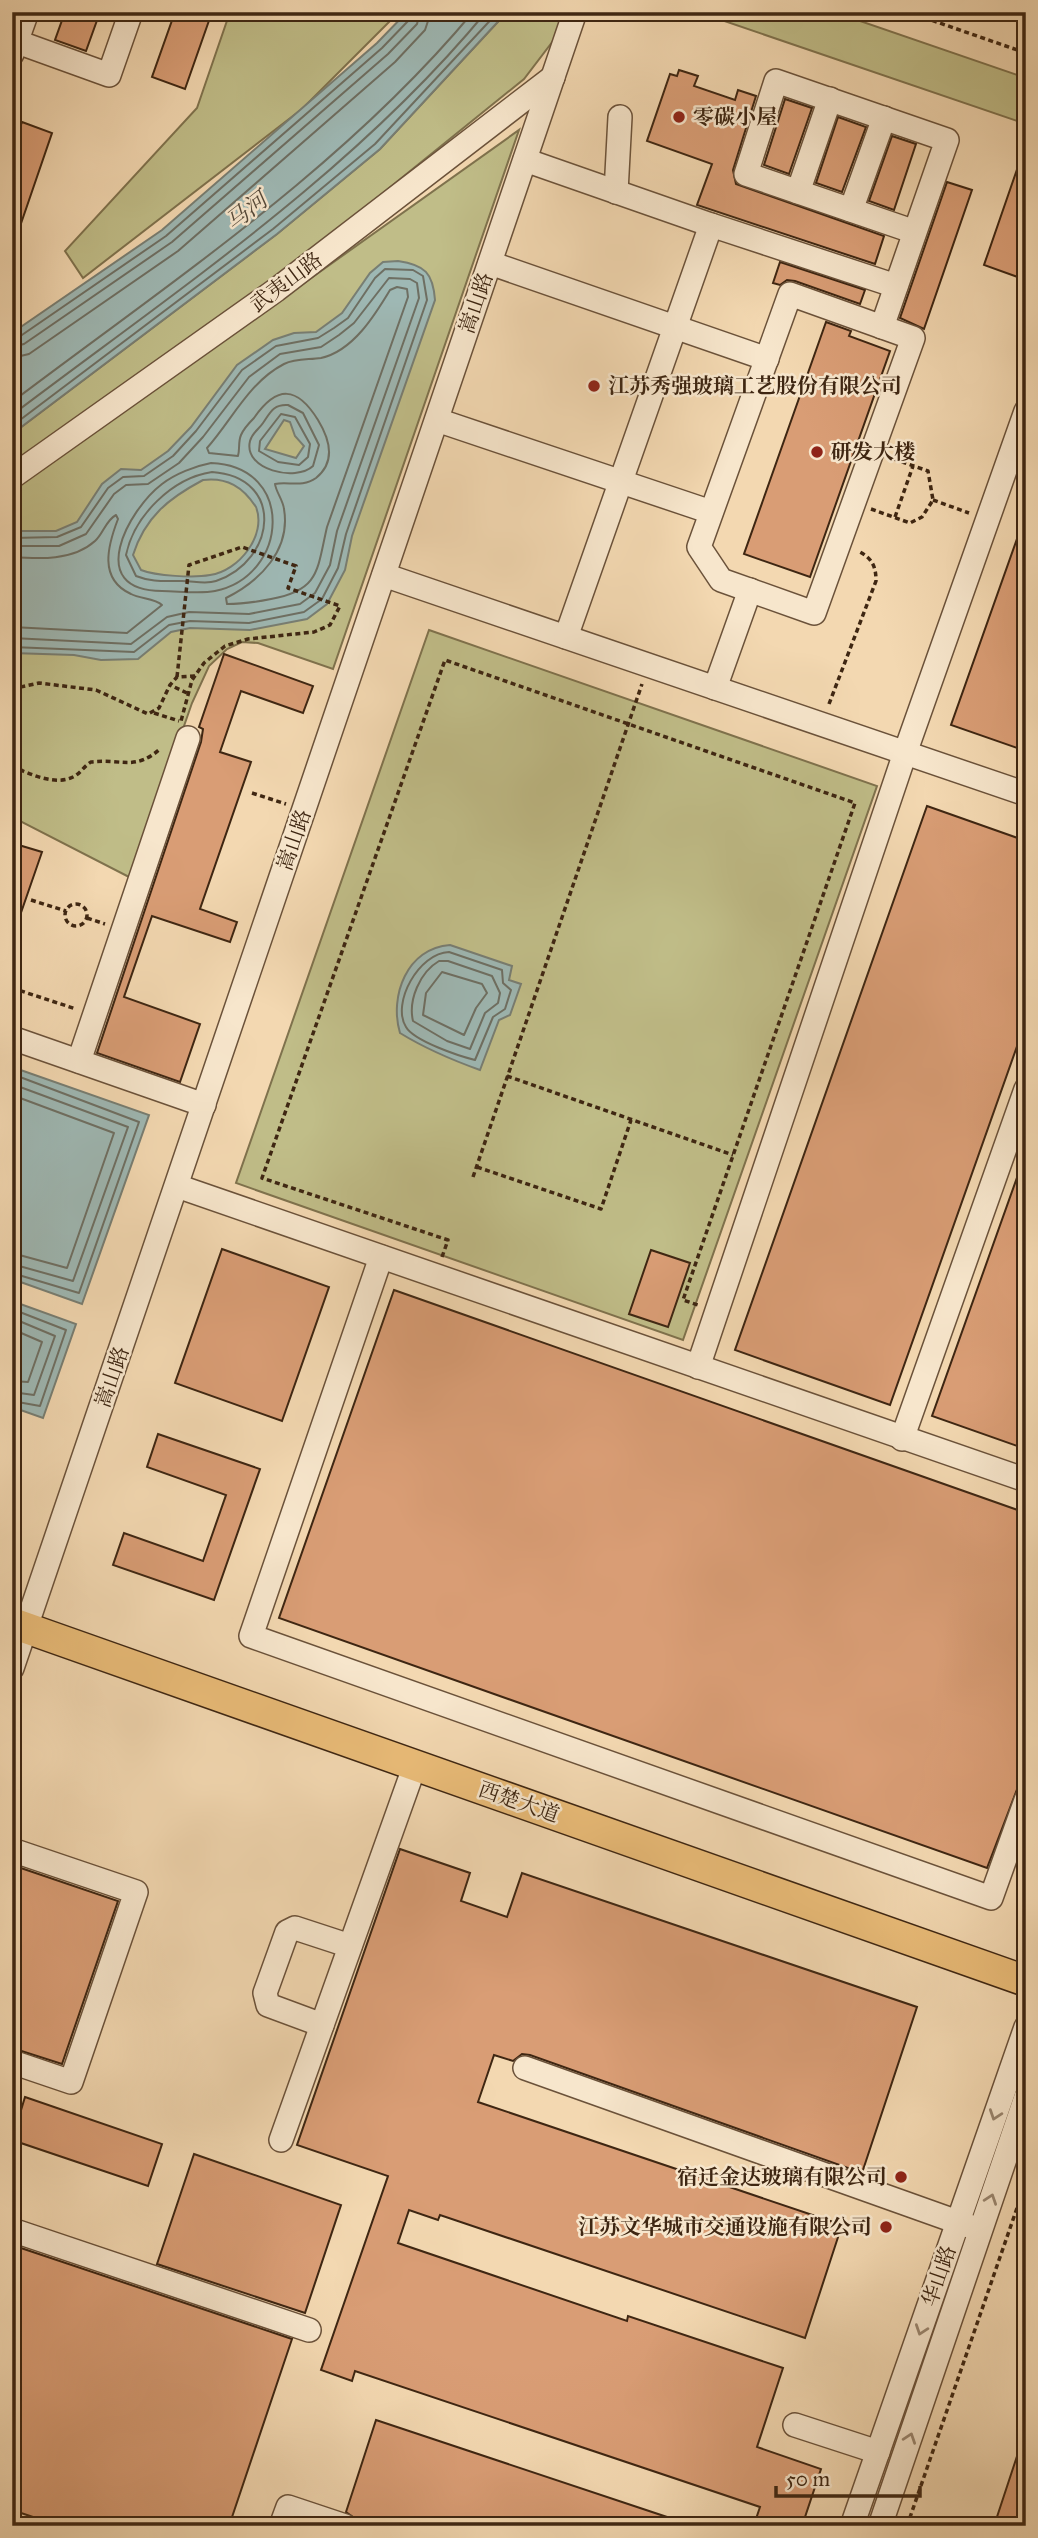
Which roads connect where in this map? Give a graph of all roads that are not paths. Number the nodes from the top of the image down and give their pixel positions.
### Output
1 (27, 12) edge
2 (131, 12) edge
3 (575, 12) edge
4 (14, 45) edge
5 (553, 77) junction
6 (830, 99) junction
7 (620, 117) dead end
8 (884, 118) junction
9 (525, 160) junction
10 (616, 192) junction
11 (798, 192) junction
12 (851, 210) junction
13 (711, 225) junction
14 (915, 232) junction
15 (490, 263) junction
16 (897, 286) junction
17 (676, 327) junction
18 (882, 327) junction
19 (767, 359) junction
20 (1026, 411) edge
21 (437, 421) junction
22 (12, 477) edge
23 (621, 482) junction
24 (711, 513) junction
25 (384, 575) junction
26 (750, 590) junction
27 (566, 637) junction
28 (715, 688) junction
29 (182, 730) road end
30 (905, 753) junction
31 (1026, 794) edge
32 (12, 1038) edge
33 (79, 1061) junction
34 (1026, 1089) edge
35 (204, 1105) junction
36 (177, 1186) junction
37 (381, 1257) junction
38 (698, 1367) junction
39 (902, 1439) junction
40 (1026, 1480) edge
41 (19, 1626) edge
42 (12, 1668) edge
43 (415, 1765) junction
44 (1026, 1800) edge
45 (12, 1850) edge
46 (350, 1946) junction
47 (1026, 1980) edge
48 (322, 2025) junction
49 (1026, 2027) edge
50 (12, 2062) edge
51 (525, 2068) dead end
52 (1026, 2097) edge
53 (281, 2140) dead end
54 (958, 2222) junction
55 (12, 2230) edge
56 (980, 2230) junction
57 (309, 2330) dead end
58 (795, 2425) dead end
59 (878, 2452) junction
60 (281, 2526) edge
61 (345, 2526) edge
62 (852, 2526) edge
63 (880, 2526) edge

1 - 4 street
2 - 4 street
3 - 5 street, 嵩山路
5 - 9 street, 嵩山路
5 - 22 street, 武夷山路
6 - 8 street
6 - 11 street
6 - 11 street
7 - 10 street
8 - 12 street
8 - 14 street
9 - 10 street
9 - 15 street, 嵩山路
10 - 13 street
11 - 12 street
12 - 14 street
13 - 16 street
13 - 17 street
14 - 16 street
15 - 17 street
15 - 21 street, 嵩山路
16 - 18 street
17 - 19 street
17 - 23 street
18 - 19 street
18 - 26 street
19 - 24 street
20 - 30 street
21 - 23 street
21 - 25 street, 嵩山路
23 - 24 street
23 - 27 street
24 - 26 street
25 - 27 street
25 - 35 street, 嵩山路
26 - 28 street
27 - 28 street
28 - 30 street
29 - 33 street
30 - 31 street
30 - 38 street
32 - 33 street
33 - 35 street
34 - 39 street
35 - 36 street, 嵩山路
36 - 37 street
36 - 41 street, 嵩山路
37 - 38 street
37 - 44 street
38 - 39 street
39 - 40 street
41 - 42 street, 嵩山路
41 - 43 main road, 西楚大道
43 - 46 street
43 - 47 main road, 西楚大道
45 - 50 street
46 - 48 street
46 - 48 street
48 - 53 street
49 -> 54 street, 华山路
51 - 54 street
56 -> 52 street, 华山路
54 - 56 street
54 -> 59 street, 华山路
55 - 57 street
63 -> 56 street, 华山路
58 - 59 street
59 - 62 street, 华山路
60 - 61 street

